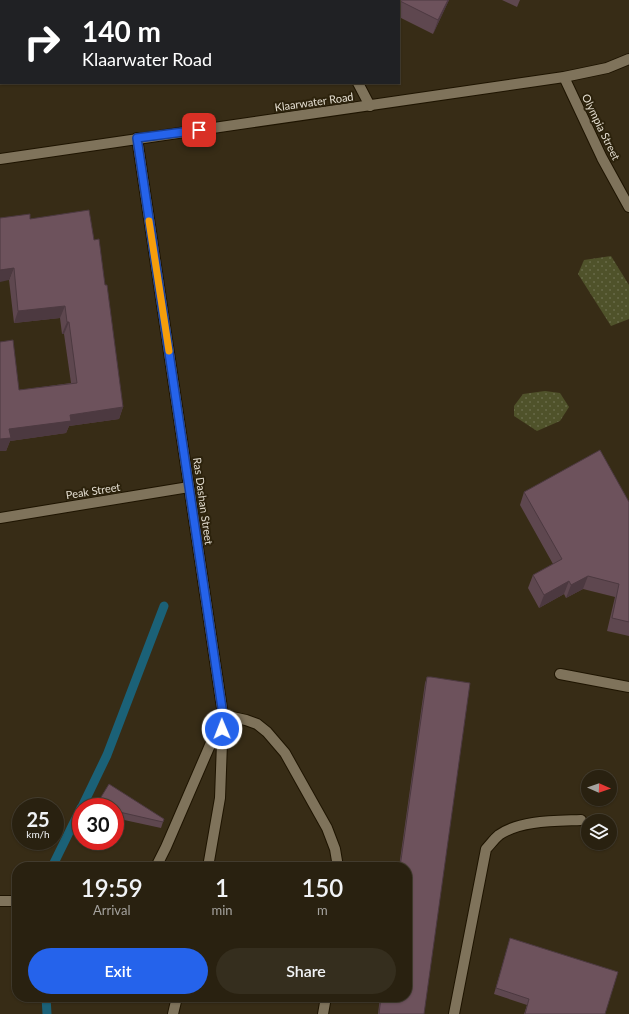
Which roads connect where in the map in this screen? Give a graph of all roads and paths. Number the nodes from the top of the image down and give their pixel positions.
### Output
1 (629, 59) edge
2 (564, 77) junction
3 (359, 84) edge
4 (370, 106) junction
5 (137, 138) junction
6 (0, 159) edge
7 (629, 207) edge
8 (189, 487) junction
9 (0, 518) edge
10 (560, 674) dead end
11 (629, 687) edge
12 (223, 715) junction
13 (581, 820) dead end
14 (158, 862) edge
15 (209, 862) edge
16 (337, 862) edge
17 (0, 900) edge
18 (12, 901) edge
19 (176, 1002) edge
20 (325, 1002) edge
21 (173, 1014) edge
22 (323, 1014) edge
23 (454, 1014) edge

1 - 2 street, Klaarwater Road
2 - 4 street, Klaarwater Road
2 - 7 street, Olympia Street
3 - 4 street
4 - 5 street, Klaarwater Road
5 - 6 street, Klaarwater Road
5 - 8 street, Ras Dashan Street
8 - 9 street, Peak Street
8 - 12 street, Ras Dashan Street
10 - 11 street
12 - 14 street
12 - 15 street, Ras Dashan Street
12 - 16 street
13 - 23 street
17 - 18 street
19 - 21 street
20 - 22 street

